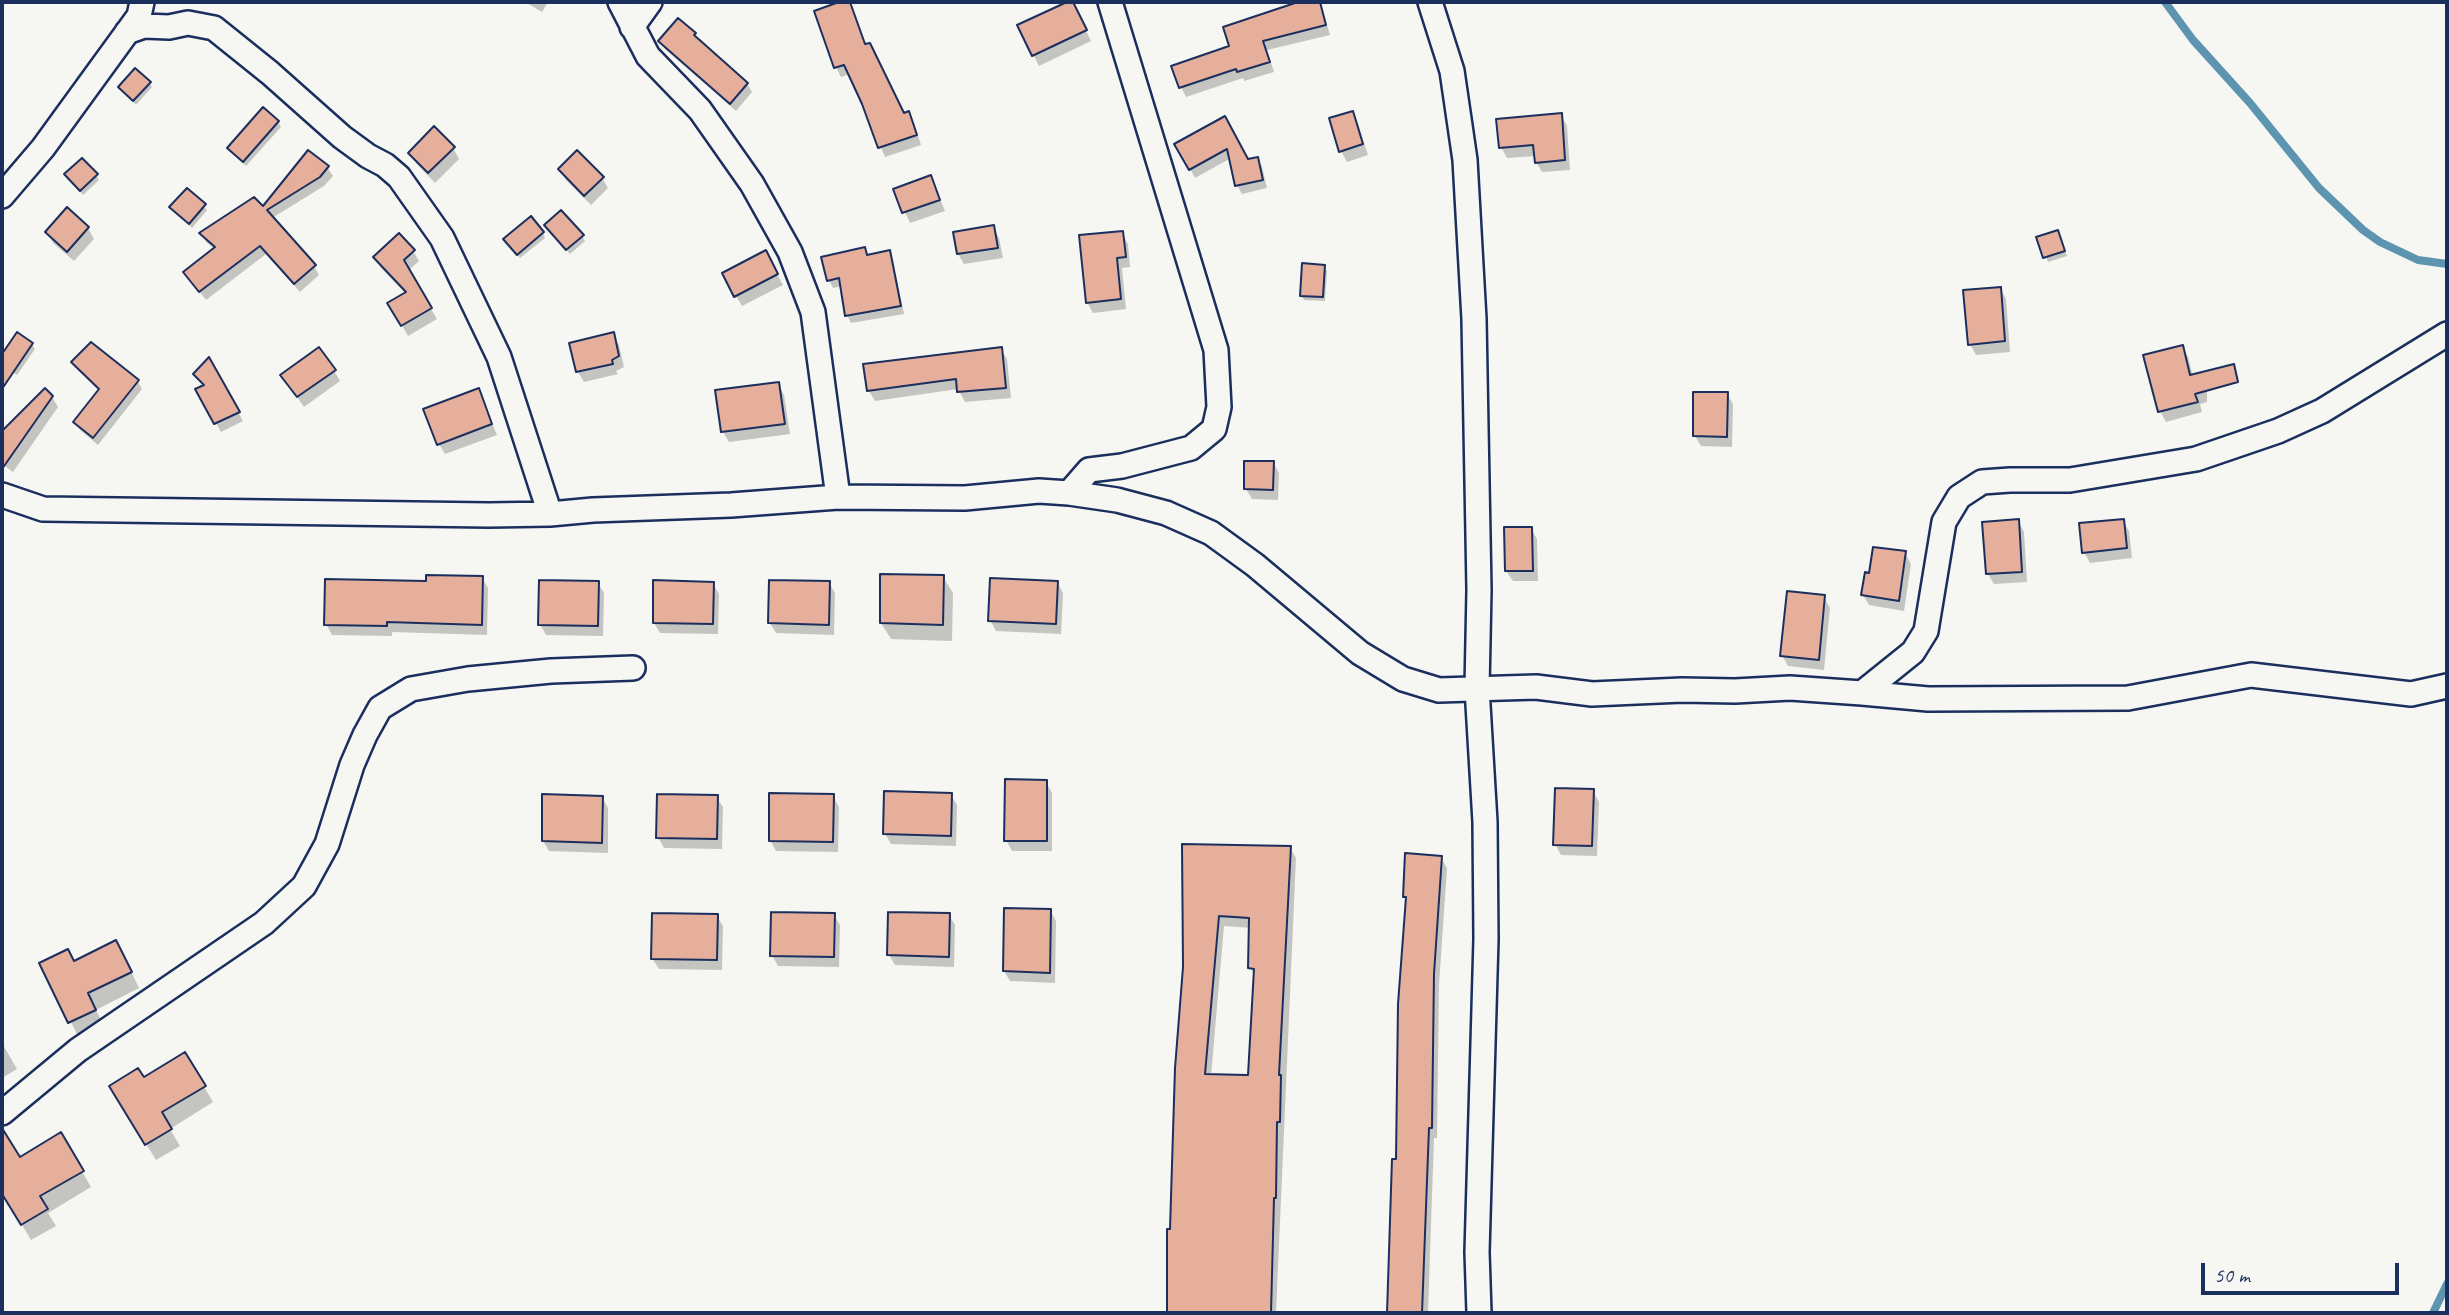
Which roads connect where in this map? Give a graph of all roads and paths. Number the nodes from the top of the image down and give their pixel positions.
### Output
1 (142, 2) edge
2 (620, 2) edge
3 (650, 2) edge
4 (1110, 2) edge
5 (1430, 2) edge
6 (632, 27) junction
7 (127, 32) junction
8 (2, 196) edge
9 (2447, 334) edge
10 (1069, 494) junction
11 (2, 495) edge
12 (838, 497) junction
13 (43, 509) junction
14 (2, 513) edge
15 (550, 514) junction
16 (633, 668) dead end
17 (2447, 686) edge
18 (1477, 688) junction
19 (1862, 693) junction
20 (2, 1112) edge
21 (1479, 1313) edge

1 - 7 street
2 - 6 street
3 - 6 street
4 - 10 street
5 - 18 street
6 - 12 street
7 - 8 street
7 - 15 street
9 - 19 street
10 - 12 street
10 - 18 street
11 - 13 street
12 - 15 street
13 - 14 street
13 - 15 street
16 - 20 street
17 - 19 street
18 - 19 street
18 - 21 street

